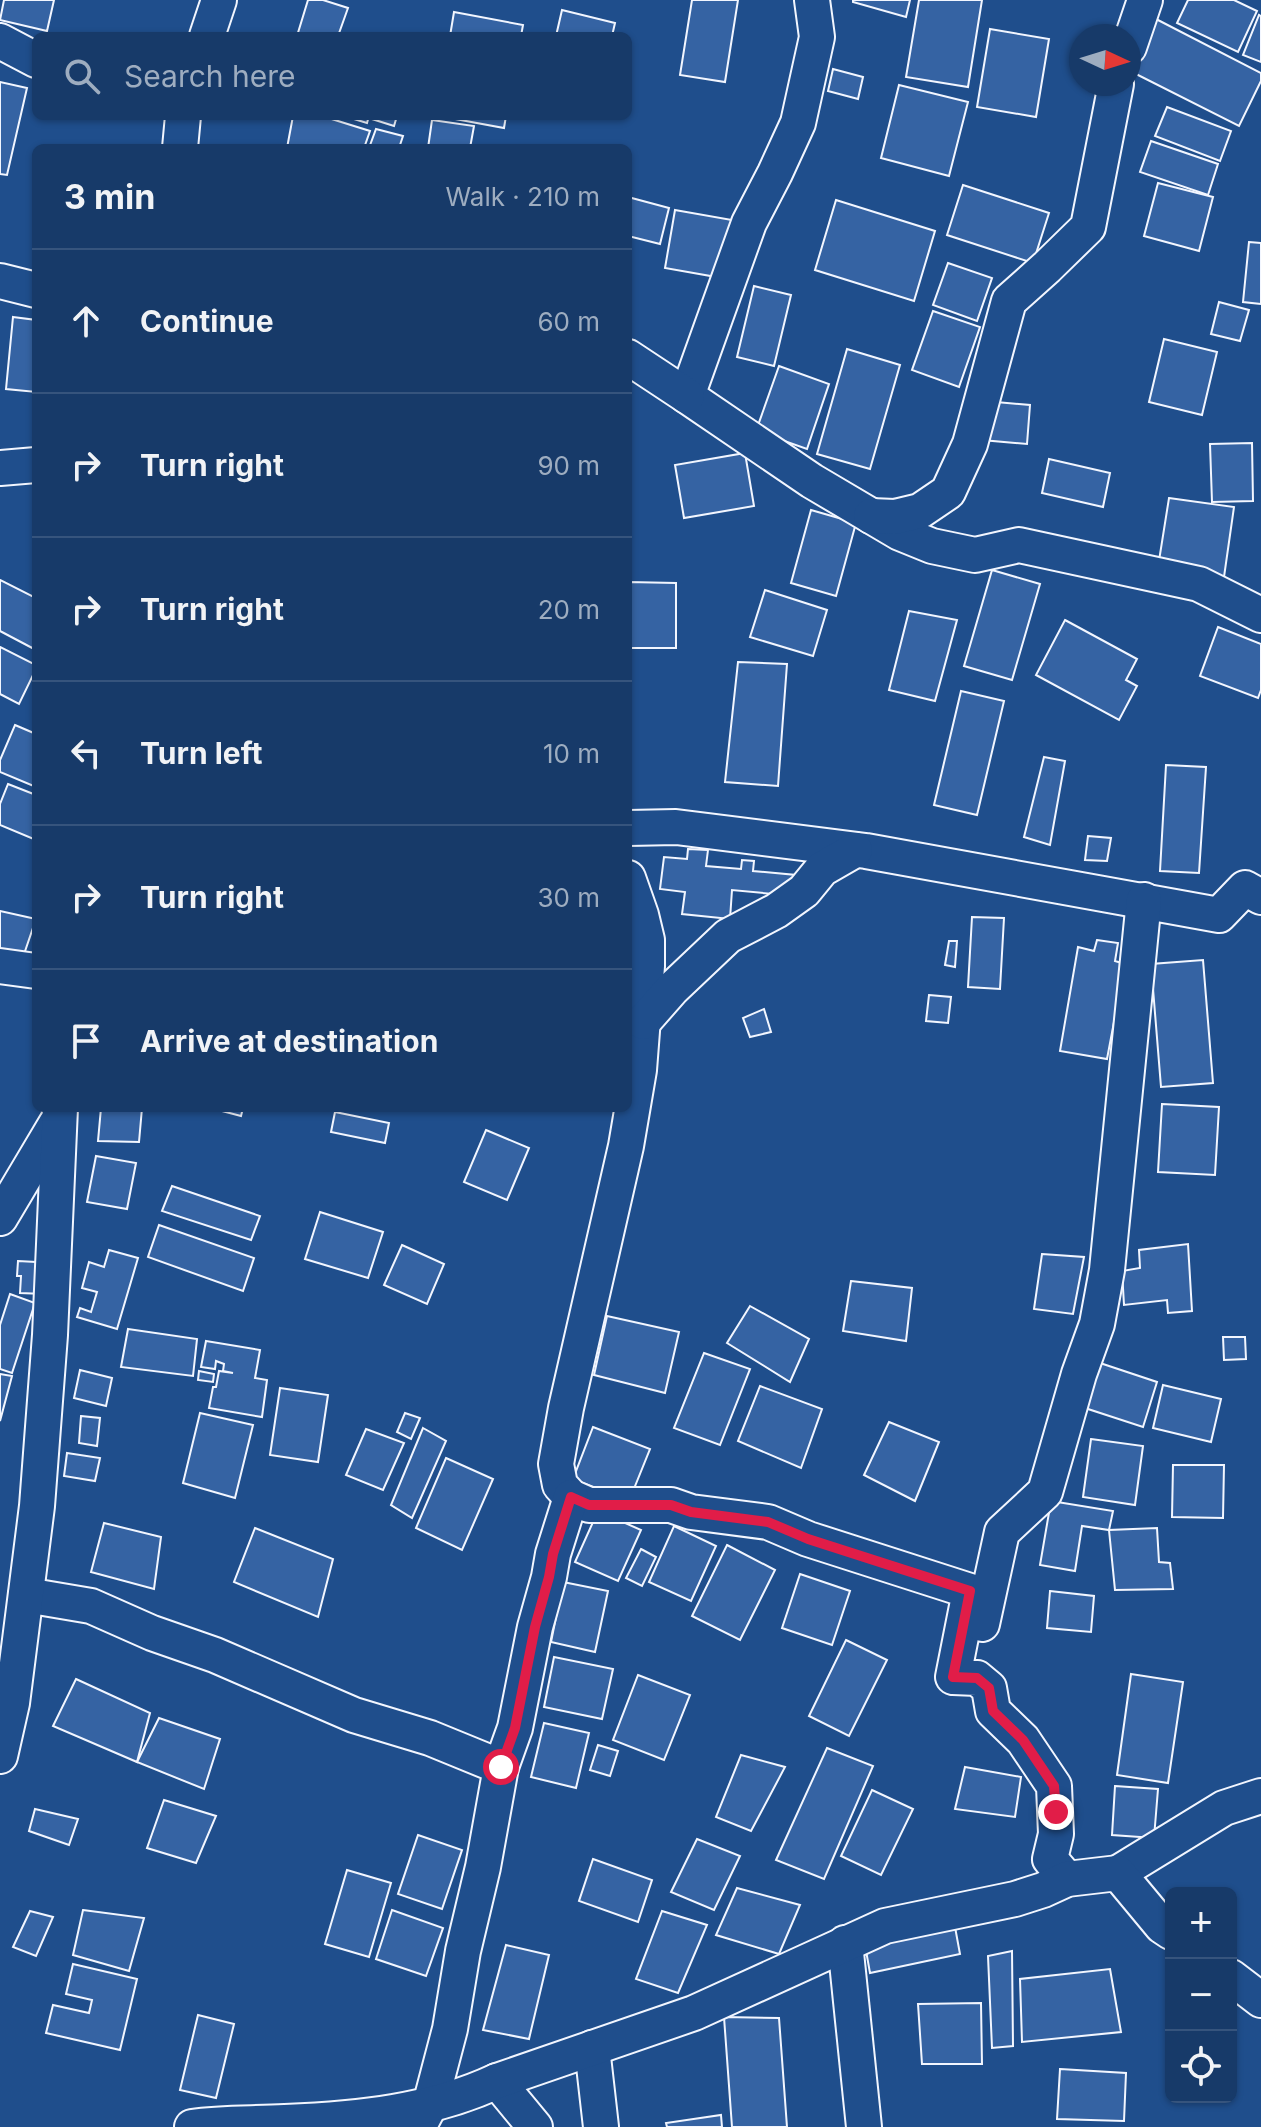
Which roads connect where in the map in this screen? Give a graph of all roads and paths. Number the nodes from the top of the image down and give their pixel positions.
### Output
1 (219, 0) edge
2 (812, 0) edge
3 (1145, 0) edge
4 (1137, 24) edge
5 (208, 32) edge
6 (0, 41) edge
7 (32, 58) edge
8 (1114, 96) edge
9 (0, 281) edge
10 (32, 289) edge
11 (632, 360) edge
12 (687, 396) junction
13 (32, 465) edge
14 (0, 468) edge
15 (871, 516) junction
16 (1261, 615) edge
17 (632, 828) edge
18 (855, 850) junction
19 (632, 889) edge
20 (1261, 897) edge
21 (1144, 900) junction
22 (0, 966) edge
23 (32, 970) edge
24 (643, 1022) junction
25 (632, 1111) edge
26 (632, 1112) edge
27 (59, 1114) edge
28 (0, 1218) edge
29 (571, 1497) junction
30 (26, 1595) junction
31 (977, 1678) junction
32 (0, 1756) edge
33 (501, 1767) junction
34 (1261, 1796) edge
35 (1118, 1873) junction
36 (1067, 1879) junction
37 (1165, 1928) edge
38 (845, 1943) junction
39 (1237, 1982) edge
40 (1261, 2000) edge
41 (592, 2048) junction
42 (497, 2081) junction
43 (424, 2116) edge
44 (192, 2127) edge
45 (535, 2127) edge
46 (601, 2127) edge
47 (864, 2127) edge

1 - 5 street
2 - 12 street
3 - 4 street
6 - 7 street
8 - 15 street
9 - 10 street
11 - 12 street
12 - 15 street
13 - 14 street
15 - 16 street
17 - 18 street
18 - 21 street
18 - 24 street
19 - 24 street
20 - 21 street
21 - 31 street
22 - 23 street
24 - 25 street
26 - 29 street
27 - 28 street
27 - 30 street
29 - 31 street
29 - 33 street
30 - 32 street
30 - 33 street
31 - 36 street
33 - 43 street
34 - 35 street
35 - 36 street
35 - 37 street
36 - 38 street
38 - 41 street
38 - 47 street
39 - 40 street
41 - 42 street
41 - 46 street
42 - 43 street
42 - 45 street
43 - 44 street

